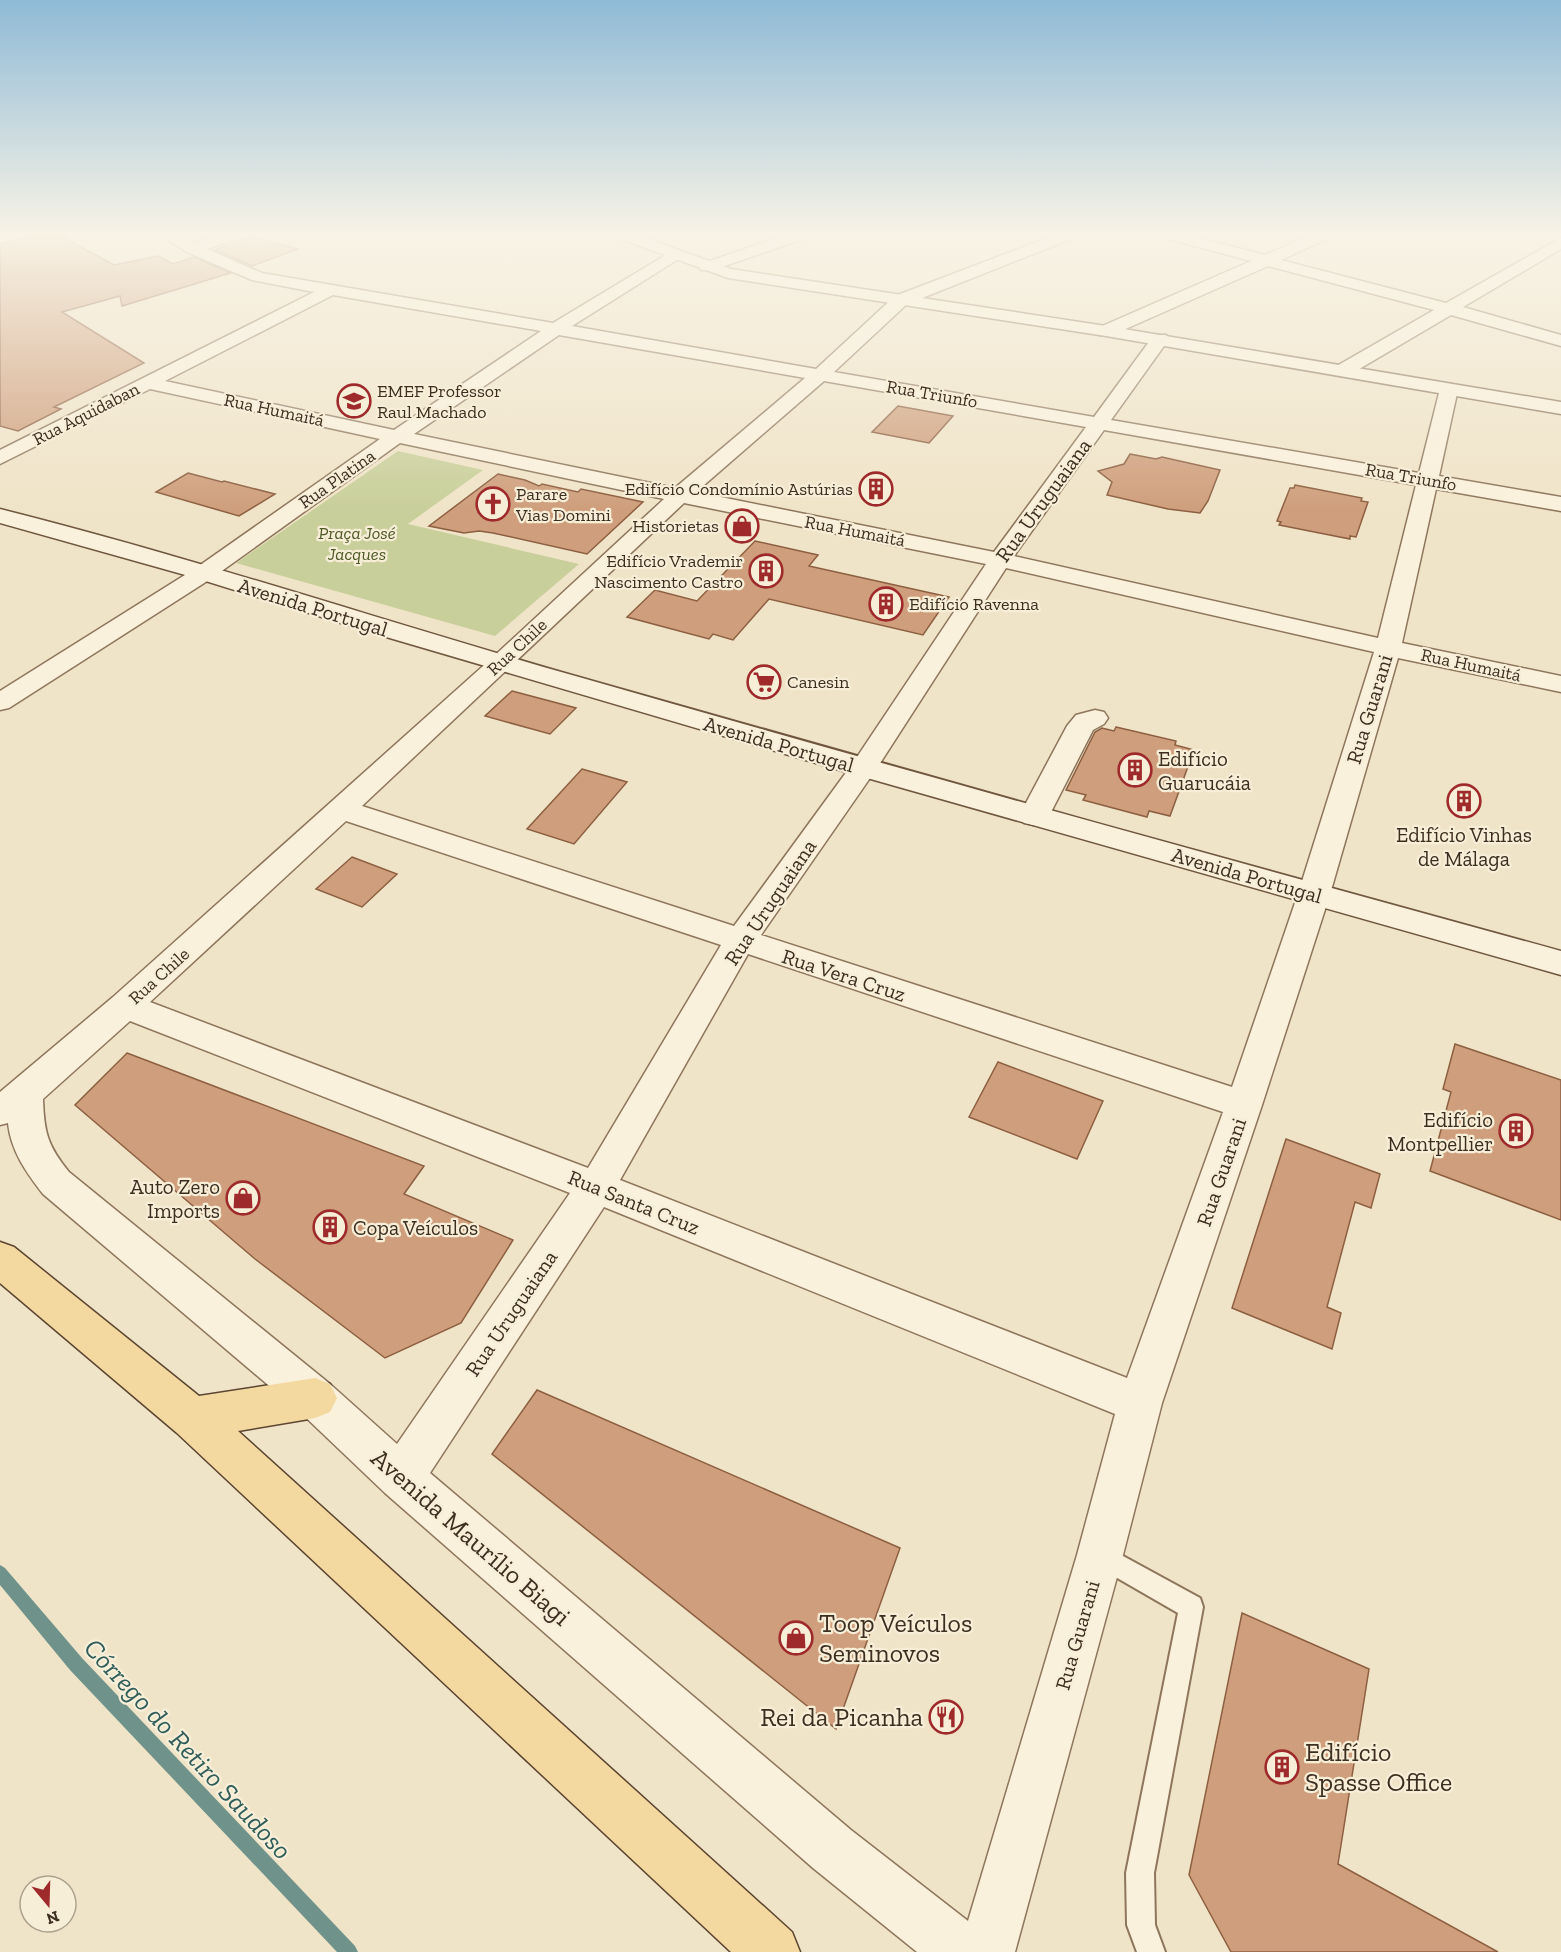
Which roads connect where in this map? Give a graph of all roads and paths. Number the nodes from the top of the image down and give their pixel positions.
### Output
1 (257, 327) edge
2 (545, 327) edge
3 (559, 327) edge
4 (872, 327) edge
5 (1080, 327) edge
6 (1115, 327) edge
7 (1418, 327) edge
8 (1513, 327) edge
9 (556, 329) junction
10 (1106, 331) junction
11 (1160, 339) junction
12 (1561, 341) edge
13 (1342, 371) junction
14 (821, 375) junction
15 (148, 383) junction
16 (1449, 389) junction
17 (1561, 408) edge
18 (1099, 423) junction
19 (396, 437) junction
20 (0, 458) edge
21 (1429, 481) junction
22 (679, 496) junction
23 (1561, 504) edge
24 (0, 516) edge
25 (1000, 560) junction
26 (204, 573) junction
27 (1388, 648) junction
28 (501, 663) junction
29 (1561, 684) edge
30 (0, 702) edge
31 (1095, 718) dead end
32 (862, 768) junction
33 (341, 809) junction
34 (1034, 816) junction
35 (1314, 894) junction
36 (740, 941) junction
37 (1561, 963) edge
38 (125, 1006) junction
39 (13, 1103) edge
40 (1244, 1105) junction
41 (596, 1187) junction
42 (0, 1259) edge
43 (315, 1398) junction
44 (1140, 1403) junction
45 (192, 1418) junction
46 (401, 1477) junction
47 (1100, 1555) junction
48 (772, 1952) edge
49 (962, 1952) edge
50 (987, 1952) edge
51 (1152, 1952) edge

1 - 15 street, Rua Aquidaban
2 - 9 street, Rua Triunfo
3 - 9 street, Rua Platina
4 - 14 street, Rua Chile
5 - 10 street
6 - 10 street
7 - 13 street
8 - 12 street
9 - 14 street, Rua Triunfo
9 - 19 street, Rua Platina
10 - 11 street
11 - 13 street
11 - 18 street, Rua Uruguaiana
13 - 16 street
14 - 18 street, Rua Triunfo
14 - 22 street, Rua Chile
15 - 19 street, Rua Humaitá
15 - 20 street, Rua Aquidaban
16 - 17 street
16 - 21 street, Rua Guarani
18 - 21 street, Rua Triunfo
18 - 25 street, Rua Uruguaiana
19 - 22 street, Rua Humaitá
19 - 26 street, Rua Platina
21 - 23 street, Rua Triunfo
21 - 27 street, Rua Guarani
22 - 25 street, Rua Humaitá
22 - 28 street, Rua Chile
24 - 26 street, Avenida Portugal
25 - 27 street, Rua Humaitá
25 - 32 street, Rua Uruguaiana
26 - 28 street, Avenida Portugal
26 - 30 street, Rua Platina
27 - 29 street, Rua Humaitá
27 - 35 street, Rua Guarani
28 - 32 street, Avenida Portugal
28 - 33 street, Rua Chile
31 - 34 street
32 - 34 street, Avenida Portugal
32 - 36 street, Rua Uruguaiana
33 - 36 street, Rua Vera Cruz
33 - 38 street, Rua Chile
34 - 35 street, Avenida Portugal
35 - 37 street, Avenida Portugal
35 - 40 street, Rua Guarani
36 - 40 street, Rua Vera Cruz
36 - 41 street, Rua Uruguaiana
38 - 39 street, Rua Chile
38 - 41 street, Rua Santa Cruz
39 - 43 street, Avenida Maurílio Biagi
40 - 44 street, Rua Guarani
41 - 44 street, Rua Santa Cruz
41 - 46 street, Rua Uruguaiana
42 - 45 main road
43 - 45 main road
43 - 46 street, Avenida Maurílio Biagi
44 - 47 street, Rua Guarani
45 - 48 main road
46 - 49 street, Avenida Maurílio Biagi
47 - 50 street, Rua Guarani
47 - 51 lane

